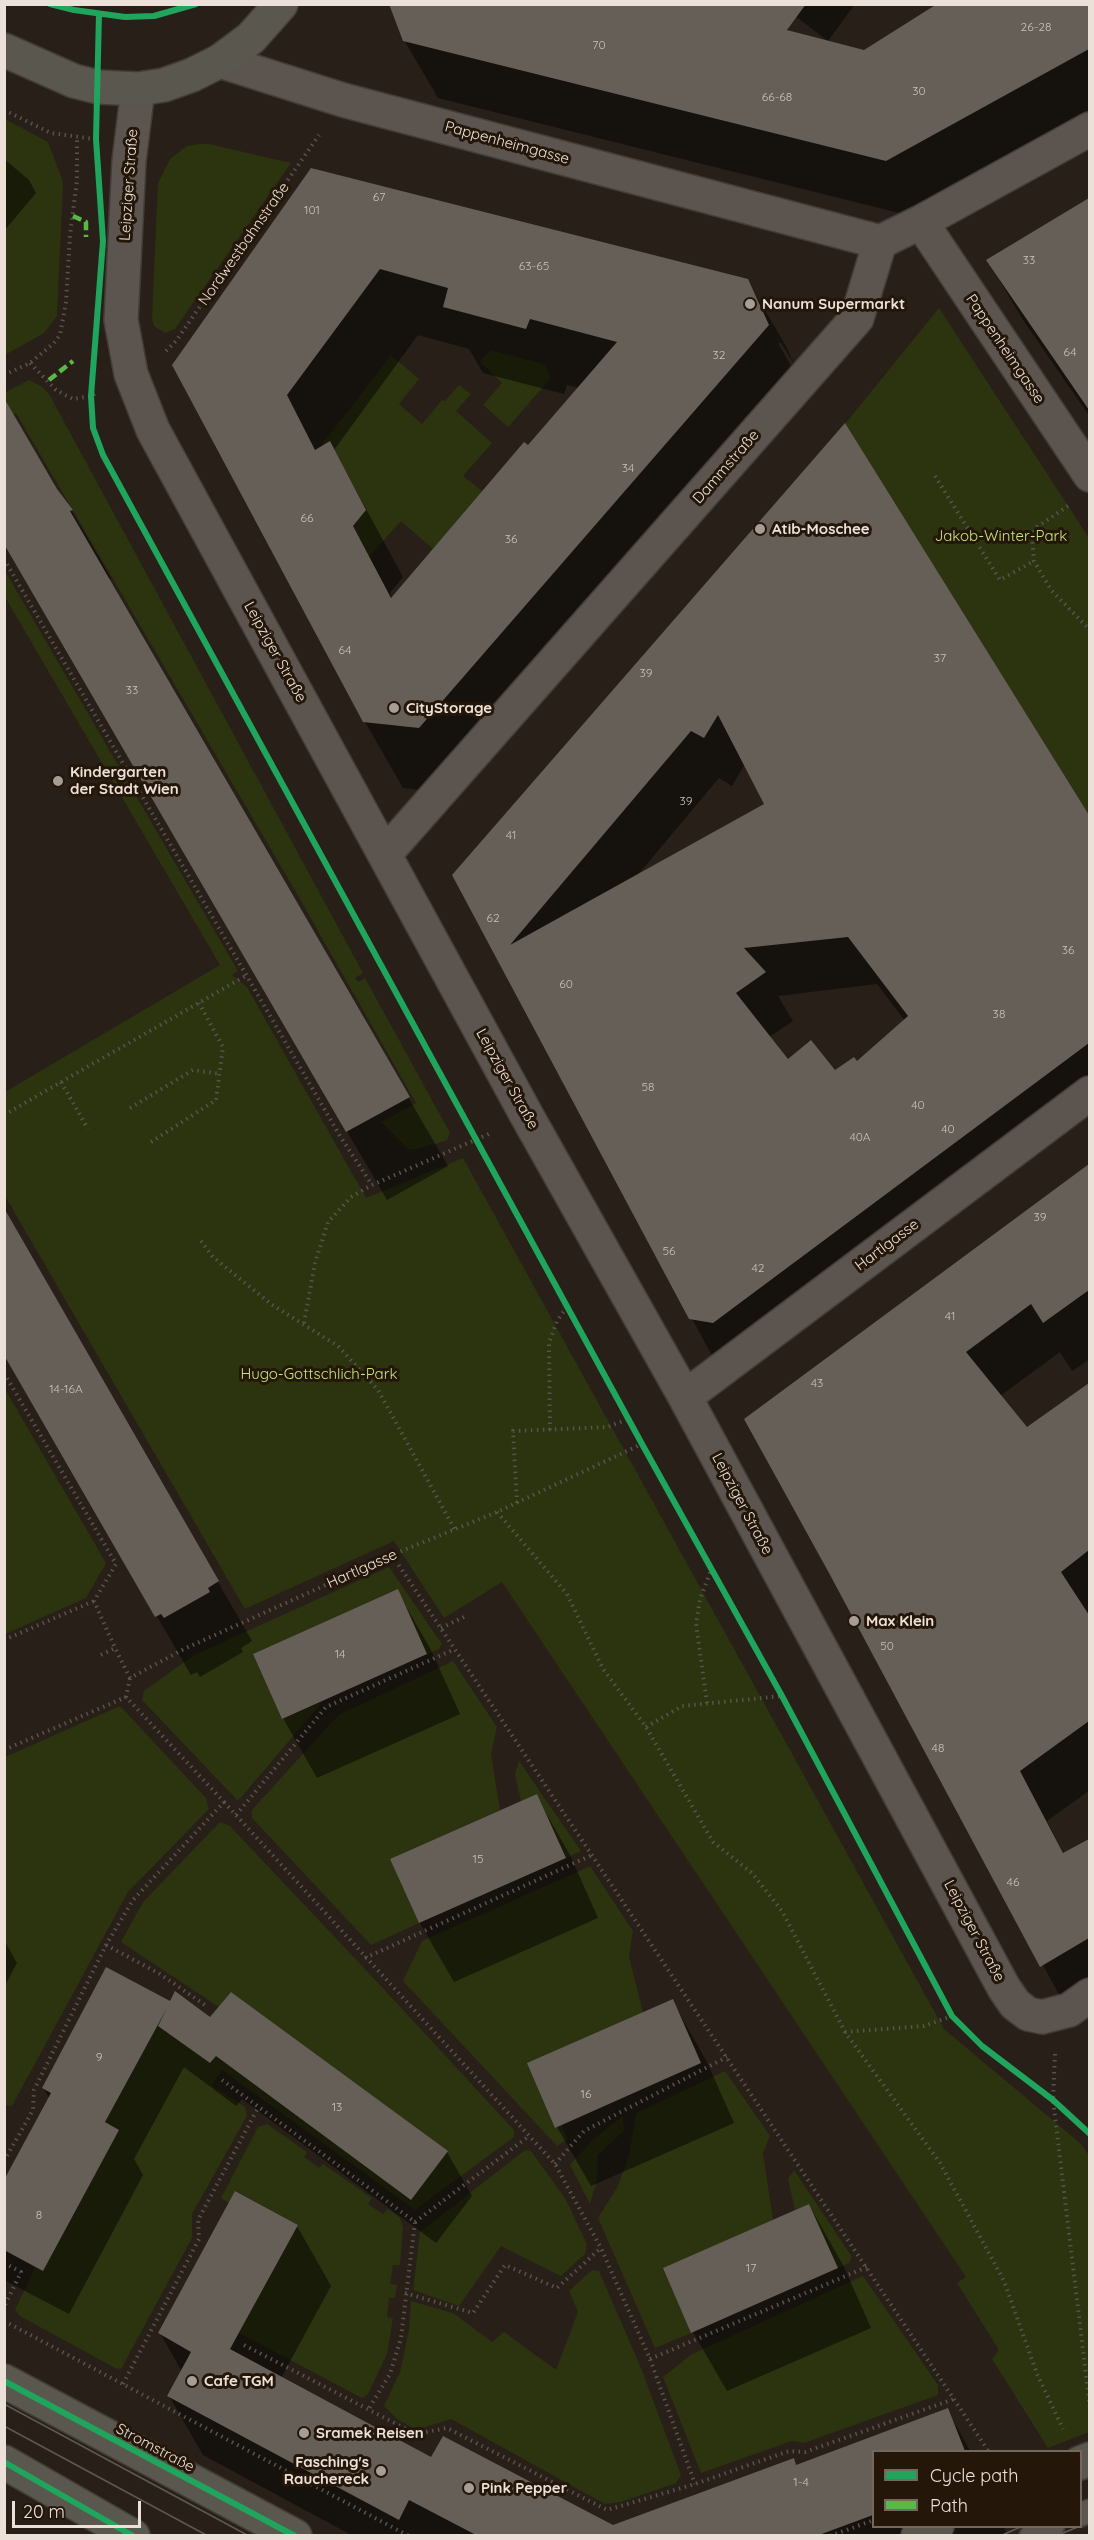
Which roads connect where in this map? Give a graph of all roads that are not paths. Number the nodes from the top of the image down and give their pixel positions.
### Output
1 (281, 4) edge
2 (4, 50) edge
3 (220, 61) junction
4 (138, 89) junction
5 (1089, 129) edge
6 (921, 222) junction
7 (880, 242) junction
8 (1082, 488) edge
9 (385, 854) junction
10 (1089, 1093) edge
11 (685, 1397) junction
12 (1089, 1995) edge
13 (4, 2381) edge
14 (4, 2462) edge
15 (933, 2528) edge
16 (1048, 2528) edge
17 (133, 2535) edge
18 (295, 2535) edge
19 (918, 2535) edge
20 (1031, 2535) edge

1 - 3 main road
2 - 4 main road
3 - 4 main road
3 - 7 street, Pappenheimgasse
4 - 9 street, Leipziger Straße
5 - 6 street
6 - 7 street
6 - 8 street, Pappenheimgasse
7 - 9 street, Dammstraße
9 - 11 street, Leipziger Straße
10 - 11 street, Hartlgasse
11 - 12 street, Leipziger Straße
13 - 18 main road, Stromstraße
14 - 17 main road
15 - 19 main road
16 - 20 lane

